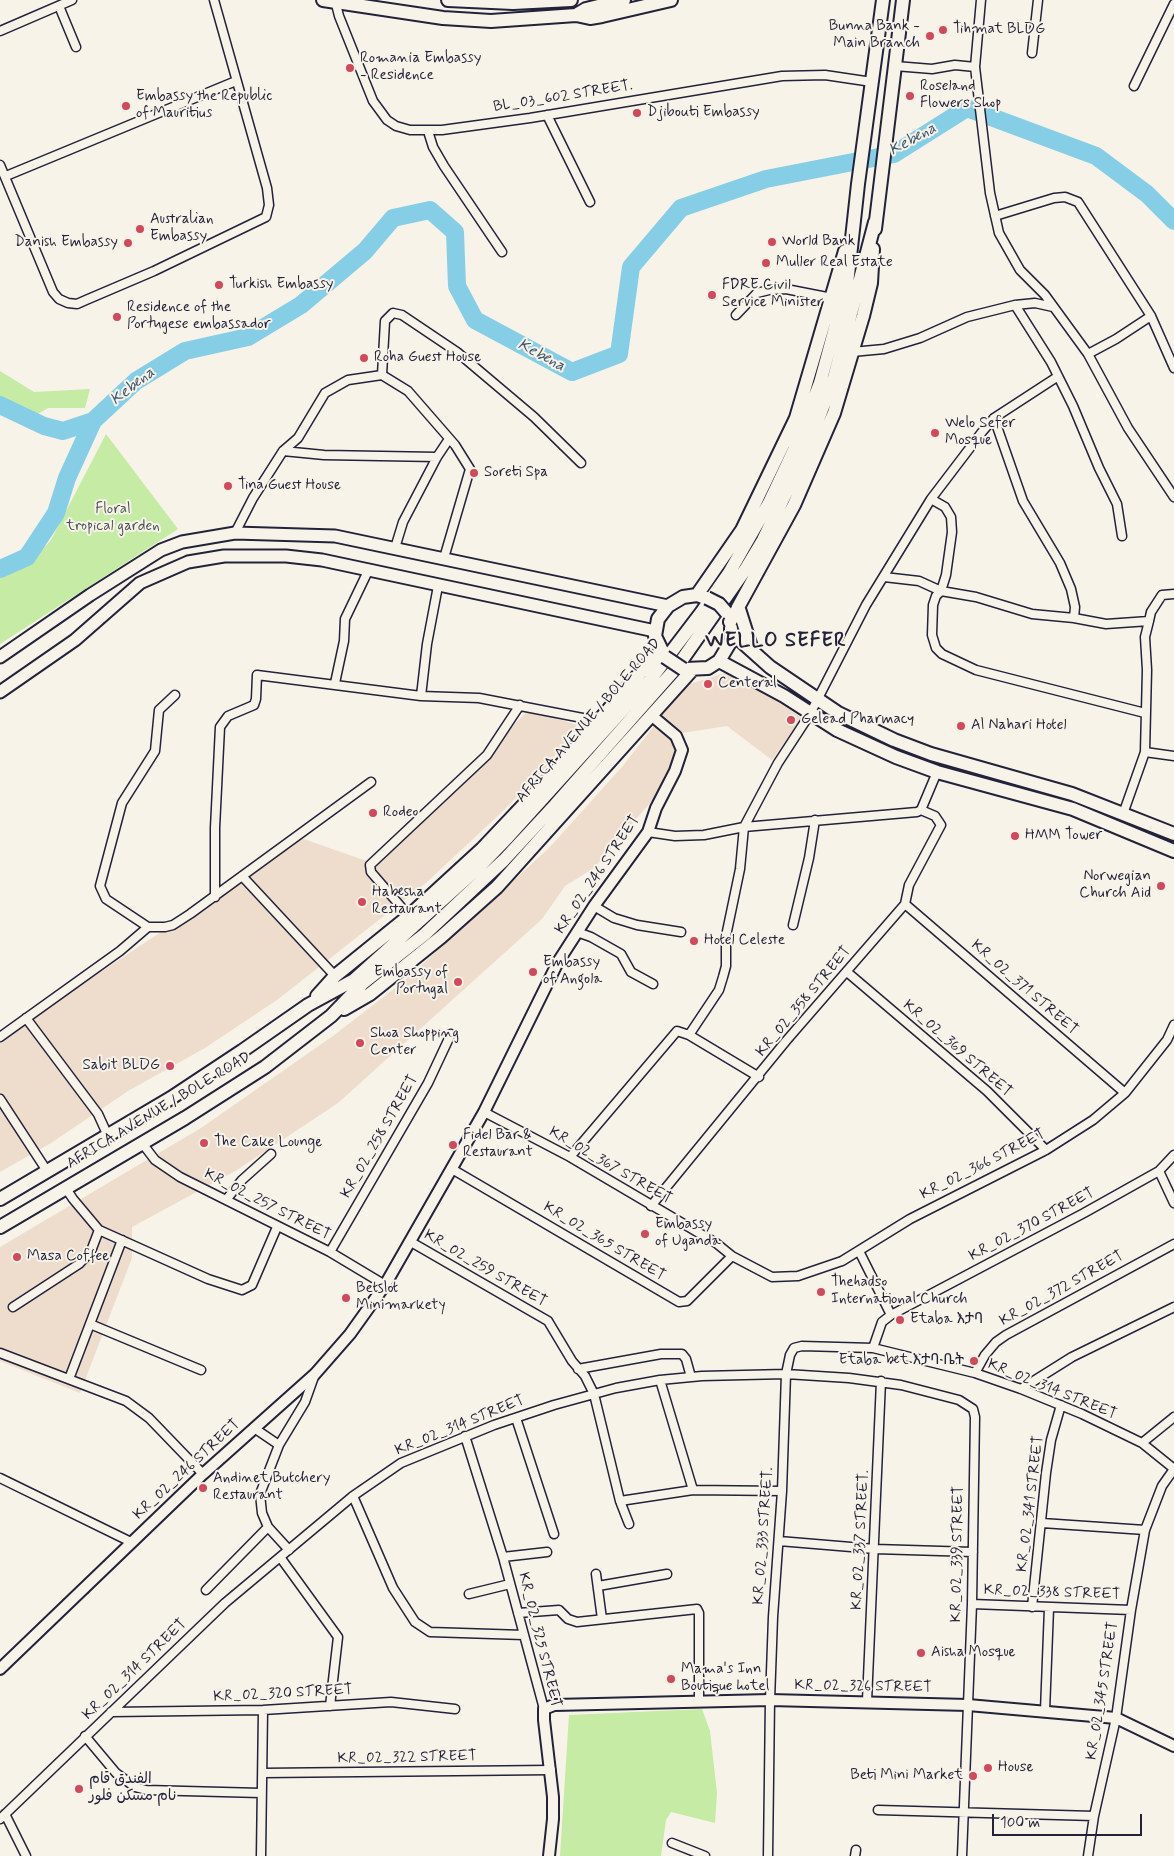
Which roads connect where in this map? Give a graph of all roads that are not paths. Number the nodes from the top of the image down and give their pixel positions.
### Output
1 (72, 0) edge
2 (214, 0) edge
3 (453, 0) edge
4 (563, 0) edge
5 (571, 0) edge
6 (624, 0) edge
7 (671, 0) edge
8 (883, 0) edge
9 (903, 0) edge
10 (981, 0) edge
11 (1038, 0) edge
12 (331, 1) edge
13 (1174, 4) edge
14 (59, 6) junction
15 (576, 15) junction
16 (0, 30) edge
17 (76, 47) dead end
18 (1032, 53) dead end
19 (895, 66) junction
20 (975, 67) junction
21 (236, 81) junction
22 (872, 82) junction
23 (1134, 86) dead end
24 (547, 115) junction
25 (428, 131) junction
26 (0, 165) edge
27 (6, 176) junction
28 (590, 202) dead end
29 (995, 216) junction
30 (854, 219) junction
31 (875, 222) junction
32 (502, 252) dead end
33 (832, 298) junction
34 (1014, 305) junction
35 (1053, 307) junction
36 (736, 315) dead end
37 (1151, 316) junction
38 (852, 352) junction
39 (1088, 354) junction
40 (1174, 368) edge
41 (382, 375) junction
42 (1057, 377) junction
43 (994, 418) junction
44 (449, 440) junction
45 (283, 451) junction
46 (436, 457) junction
47 (581, 463) dead end
48 (1174, 497) edge
49 (931, 499) junction
50 (235, 533) junction
51 (1122, 536) dead end
52 (395, 548) junction
53 (444, 558) junction
54 (369, 569) junction
55 (884, 577) junction
56 (438, 586) junction
57 (941, 591) junction
58 (1174, 594) edge
59 (702, 597) junction
60 (668, 606) junction
61 (739, 609) junction
62 (1074, 618) junction
63 (1149, 621) junction
64 (732, 627) junction
65 (655, 631) junction
66 (752, 652) junction
67 (663, 655) junction
68 (0, 657) edge
69 (719, 661) junction
70 (688, 669) junction
71 (734, 669) junction
72 (335, 683) junction
73 (679, 684) junction
74 (0, 692) edge
75 (175, 695) dead end
76 (421, 696) junction
77 (817, 698) junction
78 (520, 705) junction
79 (1144, 712) junction
80 (810, 714) junction
81 (651, 716) junction
82 (598, 721) junction
83 (1145, 752) junction
84 (1174, 756) edge
85 (937, 772) junction
86 (371, 782) dead end
87 (920, 810) junction
88 (1122, 814) junction
89 (815, 820) junction
90 (744, 827) junction
91 (648, 832) junction
92 (1174, 834) edge
93 (1174, 851) edge
94 (242, 876) junction
95 (215, 896) junction
96 (905, 904) junction
97 (594, 906) junction
98 (409, 916) junction
99 (794, 925) dead end
100 (148, 927) junction
101 (577, 932) junction
102 (681, 932) dead end
103 (847, 972) junction
104 (335, 976) junction
105 (653, 984) dead end
106 (308, 1005) junction
107 (331, 1016) junction
108 (26, 1018) junction
109 (1174, 1026) edge
110 (451, 1034) dead end
111 (689, 1035) junction
112 (0, 1037) edge
113 (759, 1077) junction
114 (1125, 1093) junction
115 (0, 1099) edge
116 (484, 1112) junction
117 (108, 1136) junction
118 (142, 1143) junction
119 (1046, 1150) junction
120 (272, 1154) dead end
121 (1174, 1154) edge
122 (570, 1157) junction
123 (452, 1168) junction
124 (47, 1171) junction
125 (1159, 1171) junction
126 (65, 1187) junction
127 (0, 1199) edge
128 (226, 1200) junction
129 (1174, 1203) edge
130 (651, 1206) junction
131 (0, 1227) edge
132 (278, 1228) junction
133 (99, 1230) junction
134 (122, 1240) junction
135 (411, 1242) junction
136 (1174, 1244) edge
137 (330, 1252) junction
138 (859, 1252) junction
139 (732, 1256) junction
140 (772, 1277) joint
141 (385, 1285) junction
142 (13, 1306) dead end
143 (1174, 1307) edge
144 (891, 1315) junction
145 (90, 1324) junction
146 (872, 1348) junction
147 (0, 1353) edge
148 (578, 1369) junction
149 (202, 1370) dead end
150 (975, 1373) junction
151 (315, 1374) junction
152 (786, 1374) junction
153 (691, 1377) junction
154 (69, 1379) junction
155 (660, 1380) junction
156 (881, 1381) junction
157 (1021, 1389) junction
158 (594, 1394) junction
159 (968, 1404) joint
160 (1061, 1405) junction
161 (1174, 1416) edge
162 (516, 1418) junction
163 (254, 1428) junction
164 (466, 1436) junction
165 (1142, 1443) junction
166 (279, 1445) junction
167 (1174, 1468) edge
168 (203, 1474) junction
169 (0, 1478) edge
170 (693, 1490) junction
171 (782, 1491) junction
172 (353, 1496) junction
173 (620, 1501) junction
174 (1042, 1523) junction
175 (629, 1524) dead end
176 (268, 1527) junction
177 (1145, 1530) junction
178 (554, 1534) dead end
179 (779, 1541) junction
180 (132, 1542) junction
181 (875, 1549) junction
182 (289, 1550) junction
183 (547, 1552) dead end
184 (972, 1552) junction
185 (503, 1557) junction
186 (280, 1558) junction
187 (596, 1574) dead end
188 (668, 1574) dead end
189 (510, 1584) junction
190 (598, 1586) junction
191 (206, 1590) dead end
192 (469, 1594) dead end
193 (972, 1604) junction
194 (1032, 1607) junction
195 (1049, 1608) junction
196 (1130, 1610) junction
197 (518, 1613) junction
198 (602, 1620) junction
199 (524, 1635) junction
200 (0, 1669) edge
201 (770, 1700) junction
202 (699, 1701) junction
203 (867, 1701) junction
204 (968, 1705) junction
205 (330, 1706) junction
206 (455, 1709) dead end
207 (544, 1709) junction
208 (263, 1710) junction
209 (1045, 1711) junction
210 (111, 1712) junction
211 (1116, 1718) junction
212 (85, 1736) junction
213 (1174, 1746) edge
214 (551, 1770) junction
215 (263, 1773) junction
216 (261, 1793) junction
217 (878, 1810) dead end
218 (962, 1812) junction
219 (3, 1816) edge
220 (1094, 1816) junction
221 (672, 1843) dead end
222 (701, 1855) edge
223 (26, 1856) edge
224 (261, 1856) edge
225 (549, 1856) edge
226 (768, 1856) edge
227 (962, 1856) edge
228 (1088, 1856) edge

1 - 14 street
2 - 21 street
3 - 4 main road
4 - 5 main road
6 - 15 main road
7 - 15 main road
8 - 22 main road, AFRICA AVENUE / BOLE ROAD
9 - 19 main road, AFRICA AVENUE / BOLE ROAD
10 - 20 street
11 - 18 street
12 - 15 main road
12 - 25 street, BL_03_602 STREET.
13 - 23 street
14 - 16 street
14 - 17 street
19 - 20 street
19 - 31 main road, AFRICA AVENUE / BOLE ROAD
20 - 29 street
21 - 27 street
21 - 27 street
22 - 24 street, BL_03_602 STREET.
22 - 30 main road, AFRICA AVENUE / BOLE ROAD
24 - 25 street, BL_03_602 STREET.
24 - 28 street
25 - 32 street
26 - 27 street
29 - 35 street
29 - 37 street
30 - 33 main road, AFRICA AVENUE / BOLE ROAD
30 - 106 main road, AFRICA AVENUE / BOLE ROAD
31 - 38 main road, AFRICA AVENUE / BOLE ROAD
31 - 107 main road, AFRICA AVENUE / BOLE ROAD
33 - 36 street
33 - 59 main road, AFRICA AVENUE / BOLE ROAD
34 - 35 street
34 - 38 street
34 - 42 street
35 - 39 street
37 - 39 street
37 - 40 street
38 - 61 main road, AFRICA AVENUE / BOLE ROAD
39 - 48 street
41 - 44 street
41 - 45 street
41 - 47 street
42 - 43 street
42 - 51 street
43 - 49 street
43 - 62 street
44 - 46 street
44 - 53 street
45 - 46 street
45 - 50 street
46 - 52 street
49 - 55 street
49 - 57 street
50 - 52 main road
50 - 68 main road
52 - 53 main road
53 - 60 main road
54 - 56 main road
54 - 72 street
54 - 74 main road
55 - 57 street
55 - 77 street
56 - 65 main road
56 - 76 street
57 - 62 street
57 - 79 street
58 - 63 street
59 - 60 main road
59 - 64 main road, bridge
60 - 65 main road
61 - 64 main road, AFRICA AVENUE / BOLE ROAD
61 - 66 main road
62 - 63 street
63 - 79 street
64 - 66 main road
64 - 69 main road
65 - 67 main road
66 - 77 main road
67 - 70 main road, bridge
67 - 82 main road, AFRICA AVENUE / BOLE ROAD
69 - 70 main road
69 - 71 main road
70 - 73 main road, AFRICA AVENUE / BOLE ROAD
71 - 73 main road
71 - 80 main road
72 - 76 street
72 - 95 street
73 - 81 main road, AFRICA AVENUE / BOLE ROAD
75 - 100 street
76 - 78 street
77 - 80 street
77 - 88 main road
78 - 82 street
78 - 98 street
79 - 83 street
80 - 85 main road
80 - 90 street
81 - 91 street, KR_02_246 STREET
81 - 107 main road, AFRICA AVENUE / BOLE ROAD
82 - 98 main road, AFRICA AVENUE / BOLE ROAD
83 - 84 street
83 - 88 street
85 - 87 street
85 - 93 main road
86 - 94 street
87 - 89 street
87 - 96 street, KR_02_358 STREET
88 - 92 main road
89 - 90 street
89 - 99 street
90 - 91 street
90 - 111 street
91 - 97 street, KR_02_246 STREET
94 - 95 street
94 - 104 street
95 - 100 street
96 - 103 street, KR_02_358 STREET
96 - 114 street, KR_02_371 STREET
97 - 101 street, KR_02_246 STREET
97 - 102 street
98 - 104 main road, AFRICA AVENUE / BOLE ROAD
100 - 108 street
101 - 105 street
101 - 116 street, KR_02_246 STREET
103 - 113 street, KR_02_358 STREET
103 - 119 street, KR_02_369 STREET
104 - 106 main road, AFRICA AVENUE / BOLE ROAD
106 - 117 main road, AFRICA AVENUE / BOLE ROAD
107 - 118 main road, AFRICA AVENUE / BOLE ROAD
108 - 112 street
108 - 117 street
109 - 114 street, KR_02_366 STREET
110 - 137 street, KR_02_258 STREET
111 - 113 street
111 - 122 street
113 - 130 street, KR_02_358 STREET
114 - 119 street, KR_02_366 STREET
115 - 124 street
116 - 122 street, KR_02_367 STREET
116 - 123 street, KR_02_246 STREET
117 - 124 main road, AFRICA AVENUE / BOLE ROAD
118 - 126 main road, AFRICA AVENUE / BOLE ROAD
118 - 128 street, KR_02_257 STREET
119 - 138 street, KR_02_366 STREET
120 - 128 street
121 - 125 street, KR_02_370 STREET
122 - 130 street, KR_02_367 STREET
123 - 135 street, KR_02_246 STREET
123 - 139 street, KR_02_365 STREET
124 - 127 main road, AFRICA AVENUE / BOLE ROAD
125 - 129 street
125 - 144 street, KR_02_370 STREET
126 - 131 main road, AFRICA AVENUE / BOLE ROAD
126 - 133 street
128 - 132 street, KR_02_257 STREET
130 - 139 street, KR_02_367 STREET
132 - 134 street
132 - 137 street, KR_02_257 STREET
133 - 134 street
133 - 142 street
134 - 145 street
135 - 141 street, KR_02_246 STREET
135 - 148 street, KR_02_259 STREET
136 - 150 street, KR_02_372 STREET
137 - 141 street, KR_02_257 STREET
138 - 140 street, KR_02_366 STREET
138 - 144 street
139 - 140 street, KR_02_367 STREET
141 - 151 street, KR_02_246 STREET
143 - 157 street
144 - 146 street
145 - 149 street
145 - 154 street
146 - 150 street, KR_02_314 STREET
146 - 152 street, KR_02_314 STREET
147 - 154 street
148 - 153 street
148 - 158 street, KR_02_259 STREET
150 - 157 street, KR_02_314 STREET
151 - 163 street, KR_02_246 STREET
151 - 166 street
152 - 153 street, KR_02_314 STREET
152 - 156 street, KR_02_314 STREET
152 - 171 street, KR_02_333 STREET.
153 - 155 street, KR_02_314 STREET
154 - 168 street
155 - 158 street, KR_02_314 STREET
155 - 170 street
156 - 159 street, KR_02_314 STREET
156 - 181 street, KR_02_337 STREET.
157 - 160 street, KR_02_314 STREET
158 - 162 street, KR_02_314 STREET
158 - 173 street, KR_02_259 STREET
159 - 184 street, KR_02_339 STREET
160 - 165 street, KR_02_314 STREET
160 - 174 street, KR_02_341 STREET
161 - 165 street
162 - 164 street, KR_02_314 STREET
162 - 178 street
163 - 166 street
163 - 168 street, KR_02_246 STREET
164 - 172 street, KR_02_314 STREET
164 - 185 street, KR_02_325 STREET
165 - 167 street, KR_02_314 STREET
166 - 176 street
167 - 177 street, KR_02_345 STREET
168 - 180 street, KR_02_246 STREET
169 - 180 street
170 - 171 street
170 - 173 street
171 - 179 street, KR_02_333 STREET.
172 - 182 street, KR_02_314 STREET
172 - 199 street
173 - 175 street, KR_02_259 STREET
174 - 177 street
174 - 194 street, KR_02_341 STREET
176 - 182 street
176 - 191 street
177 - 196 street, KR_02_345 STREET
179 - 181 street
179 - 201 street, KR_02_333 STREET.
180 - 200 street, KR_02_246 STREET
181 - 184 street
181 - 203 street, KR_02_337 STREET.
182 - 186 street, KR_02_314 STREET
183 - 185 street
184 - 193 street, KR_02_339 STREET
185 - 189 street, KR_02_325 STREET
186 - 205 street
186 - 210 street, KR_02_314 STREET
187 - 190 street
188 - 190 street
189 - 192 street
189 - 197 street, KR_02_325 STREET
190 - 198 street
193 - 194 street, KR_02_338 STREET
193 - 204 street, KR_02_339 STREET
194 - 195 street, KR_02_338 STREET
195 - 196 street, KR_02_338 STREET
195 - 209 street
196 - 211 street, KR_02_345 STREET
197 - 198 street
197 - 199 street, KR_02_325 STREET
198 - 202 street
199 - 207 street, KR_02_325 STREET
201 - 202 street, KR_02_326 STREET
201 - 203 street, KR_02_326 STREET
201 - 226 street, KR_02_333 STREET.
202 - 207 street, KR_02_326 STREET
203 - 204 street, KR_02_326 STREET
204 - 209 street, KR_02_326 STREET
204 - 218 street, KR_02_339 STREET
205 - 206 street, KR_02_320 STREET
205 - 208 street, KR_02_320 STREET
207 - 214 street, KR_02_325 STREET
208 - 210 street, KR_02_320 STREET
208 - 215 street
209 - 211 street, KR_02_326 STREET
210 - 212 street, KR_02_314 STREET
211 - 213 street, KR_02_326 STREET
211 - 220 street, KR_02_345 STREET
212 - 216 street
212 - 219 street, KR_02_314 STREET
214 - 215 street, KR_02_322 STREET
214 - 225 street, KR_02_325 STREET
215 - 216 street
216 - 224 street
217 - 218 street
218 - 220 street
218 - 227 street, KR_02_339 STREET
219 - 223 street
220 - 228 street, KR_02_345 STREET
221 - 222 street

